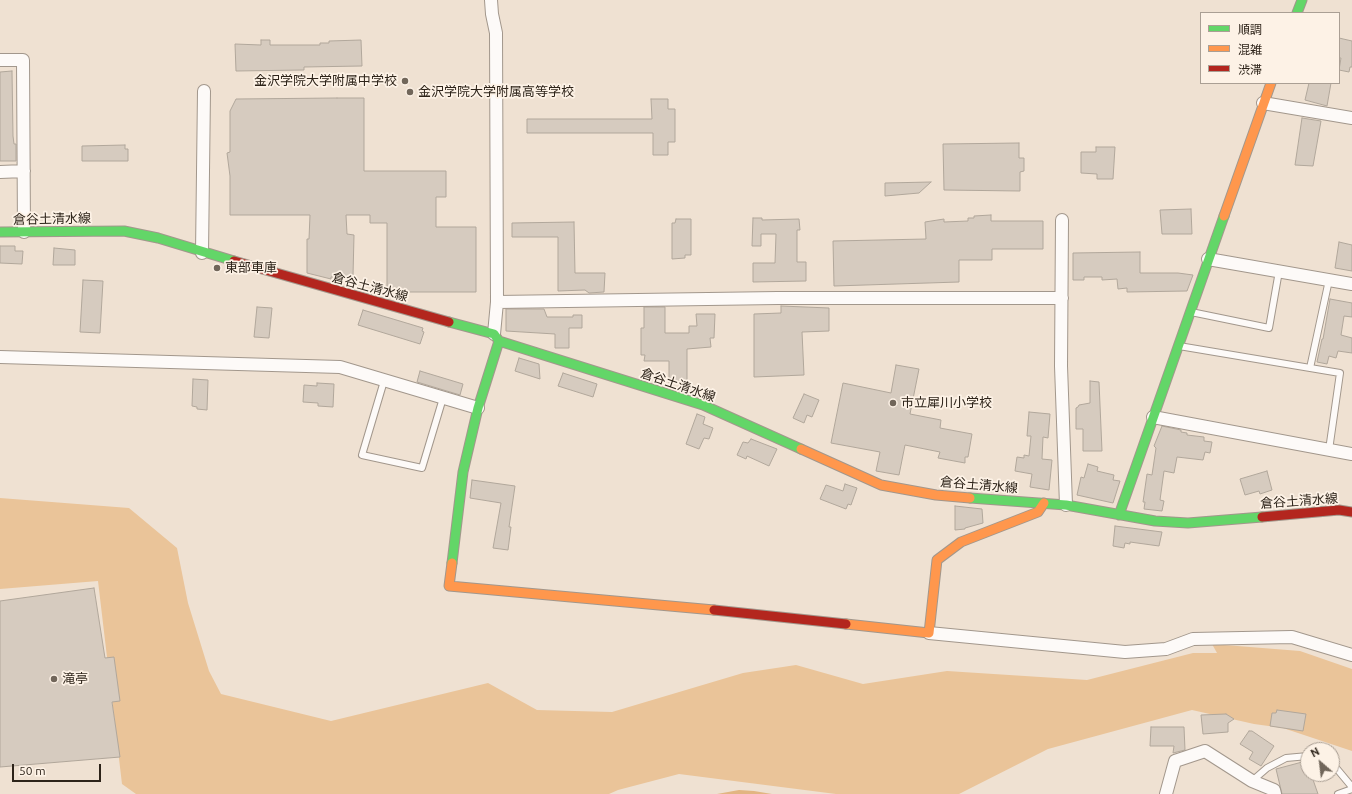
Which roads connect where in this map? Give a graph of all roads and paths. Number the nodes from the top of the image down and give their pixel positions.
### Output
1 (491, 0) edge
2 (1302, 0) edge
3 (1297, 12) edge
4 (0, 60) edge
5 (1271, 84) edge
6 (204, 91) dead end
7 (1263, 102) junction
8 (1352, 118) edge
9 (24, 171) junction
10 (0, 172) edge
11 (1062, 220) dead end
12 (0, 232) edge
13 (24, 232) junction
14 (202, 252) junction
15 (1208, 259) junction
16 (1279, 271) junction
17 (1329, 280) junction
18 (1352, 284) edge
19 (1062, 298) junction
20 (497, 302) junction
21 (1190, 311) junction
22 (497, 337) junction
23 (1178, 346) junction
24 (0, 357) edge
25 (1310, 368) junction
26 (384, 380) junction
27 (443, 398) junction
28 (478, 408) junction
29 (1153, 417) junction
30 (1329, 450) junction
31 (1352, 454) edge
32 (1044, 503) junction
33 (1066, 505) junction
34 (1352, 512) edge
35 (1119, 515) junction
36 (929, 633) junction
37 (1352, 655) edge
38 (1300, 757) edge
39 (1340, 773) edge
40 (1252, 781) junction
41 (1352, 788) edge
42 (1166, 794) edge
43 (1276, 794) edge
44 (1338, 794) edge

1 - 20 street
2 - 3 street
4 - 9 street
5 - 7 street
6 - 14 street
7 - 8 street
7 - 15 street
9 - 10 street
9 - 13 street
11 - 19 street
12 - 13 street, 倉谷土清水線
13 - 14 street, 倉谷土清水線
14 - 22 street, 倉谷土清水線
15 - 16 street
15 - 21 street
16 - 17 street
16 - 21 lane
17 - 18 street
17 - 25 lane
19 - 20 street
19 - 33 street
20 - 22 street
21 - 23 street
22 - 28 street
22 - 32 street, 倉谷土清水線
23 - 25 lane
23 - 29 street
24 - 26 street
25 - 30 lane
26 - 27 street
26 - 27 lane
27 - 28 street
28 - 36 street
29 - 30 street
29 - 35 street
30 - 31 street
32 - 33 street, 倉谷土清水線
32 - 36 street
33 - 35 street, 倉谷土清水線
34 - 35 street, 倉谷土清水線
36 - 37 street
38 - 40 lane
39 - 41 lane
40 - 42 street
40 - 43 street
41 - 44 lane

